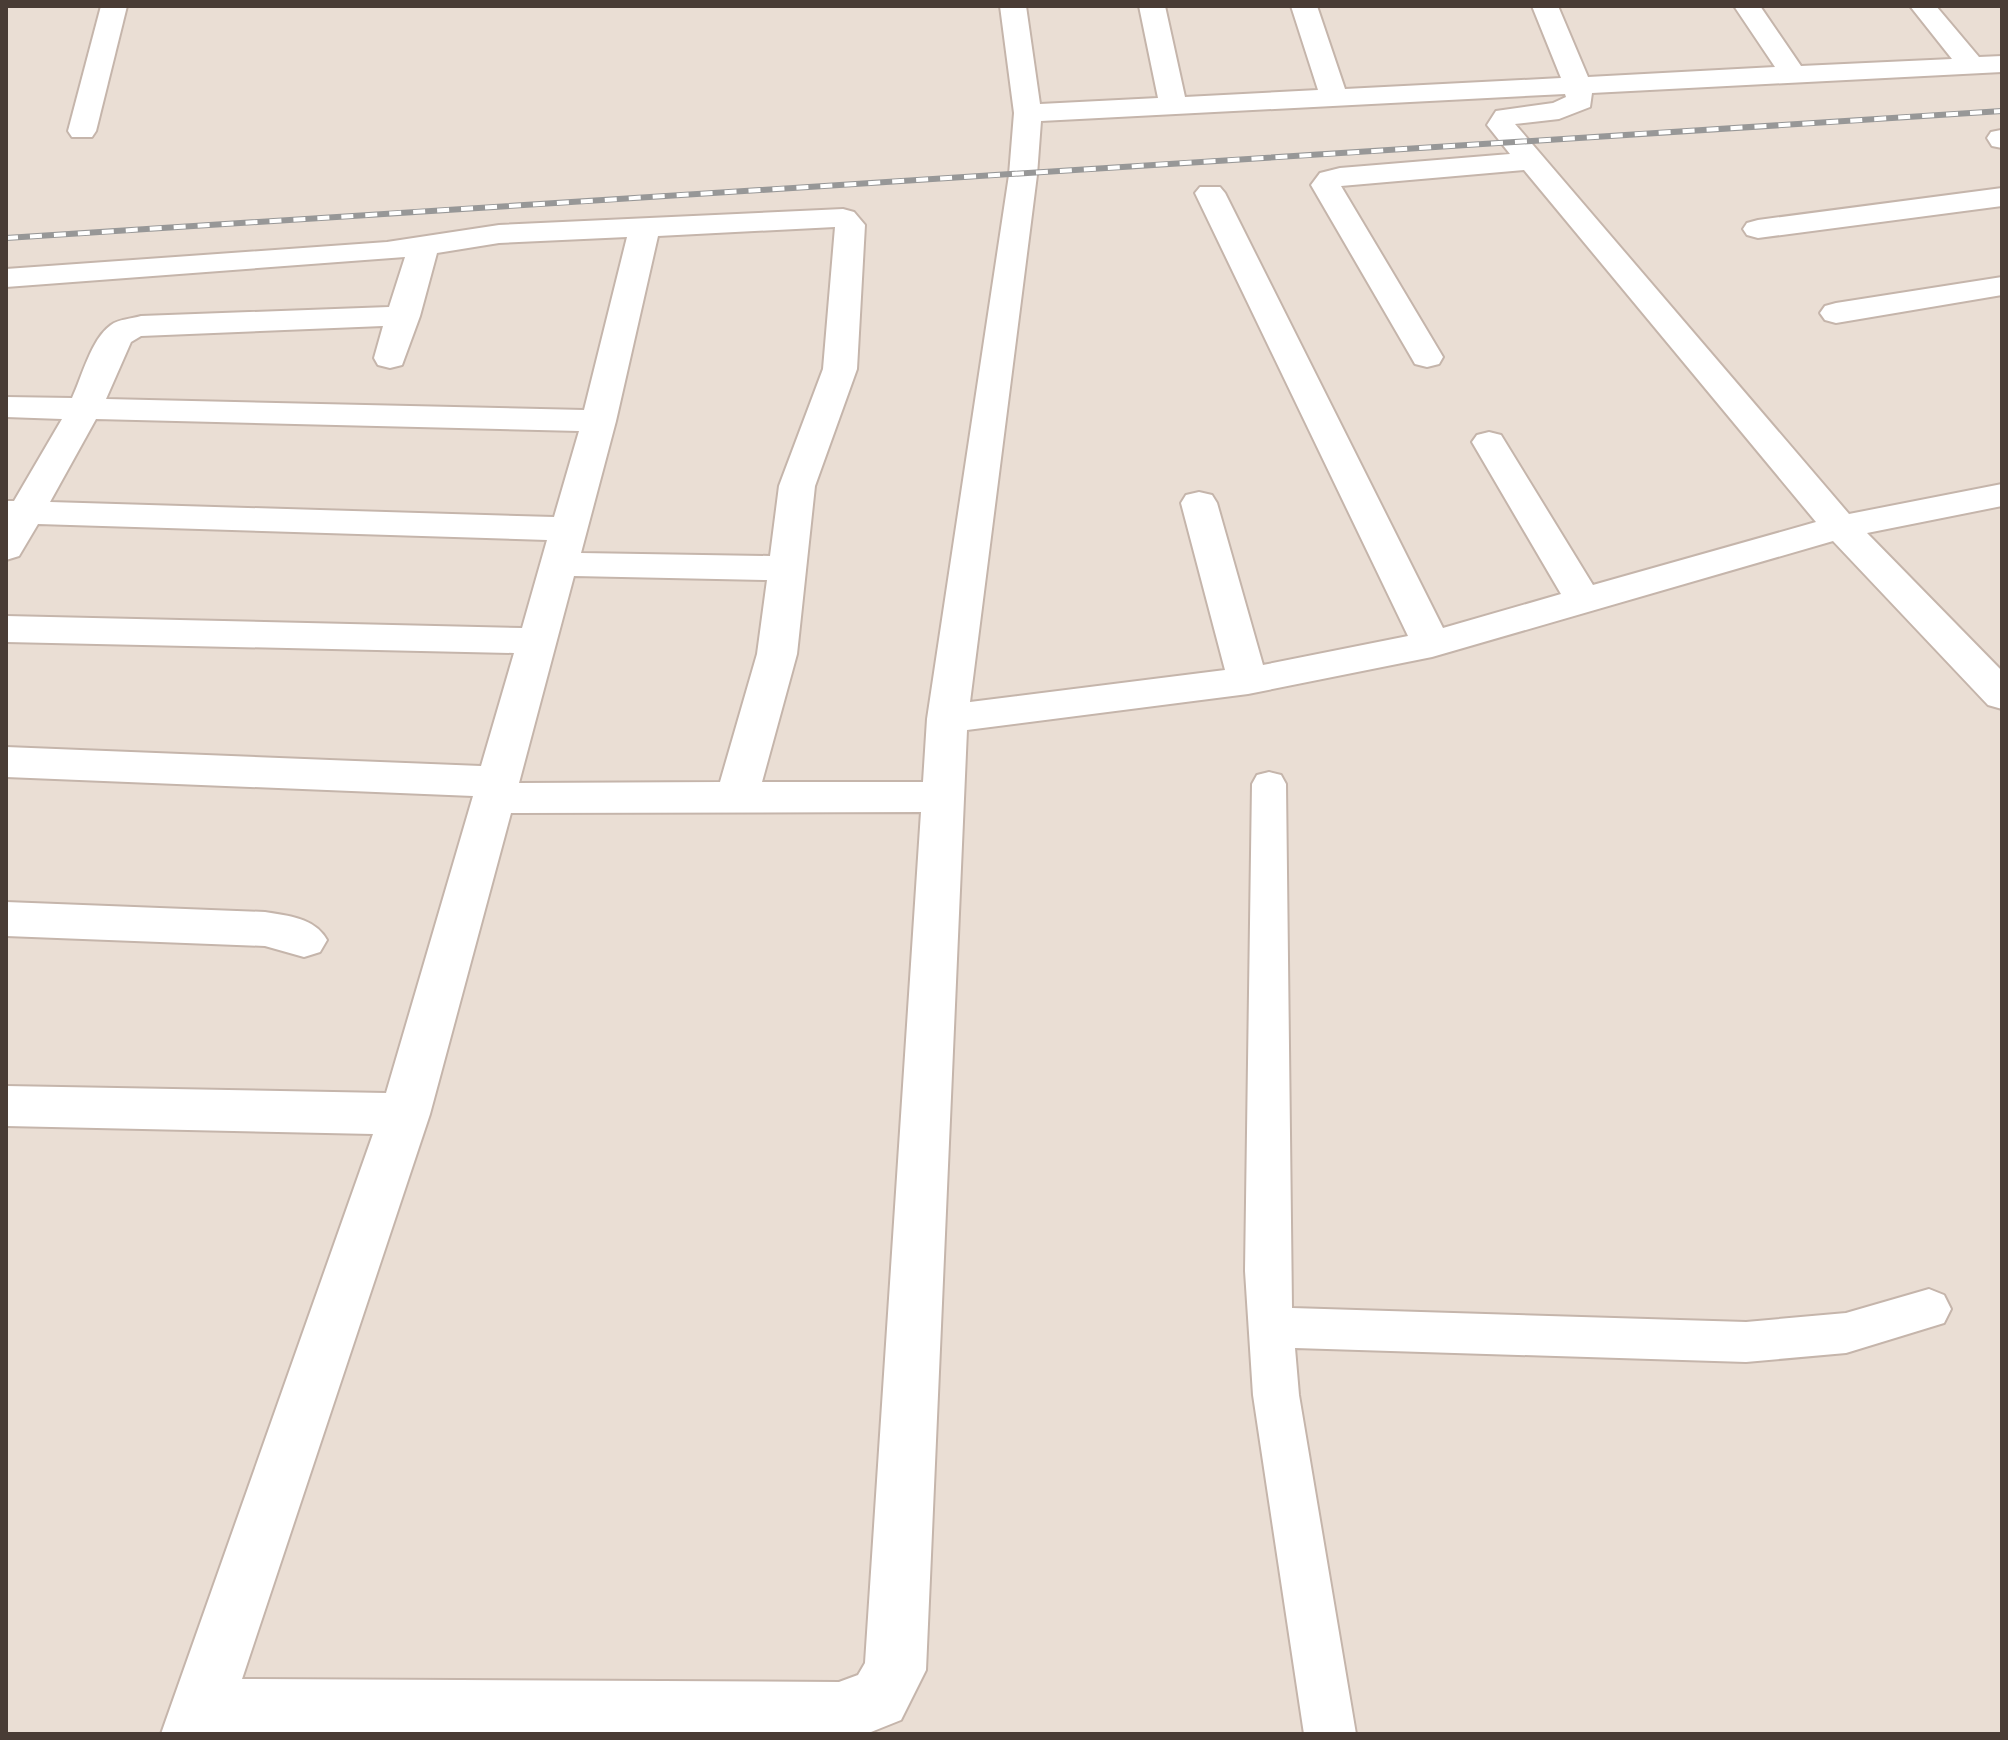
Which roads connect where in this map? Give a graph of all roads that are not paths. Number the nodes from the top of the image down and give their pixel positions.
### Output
1 (114, 6) edge
2 (1013, 6) edge
3 (1152, 6) edge
4 (1304, 6) edge
5 (1545, 6) edge
6 (1747, 6) edge
7 (1923, 6) edge
8 (2002, 64) edge
9 (1971, 65) junction
10 (1794, 76) junction
11 (1578, 86) junction
12 (1333, 95) junction
13 (1173, 106) junction
14 (1028, 113) junction
15 (82, 131) dead end
16 (1531, 161) junction
17 (1210, 193) dead end
18 (2002, 197) edge
19 (645, 226) junction
20 (1758, 229) dead end
21 (423, 248) junction
22 (6, 278) edge
23 (2002, 286) edge
24 (1836, 313) dead end
25 (404, 316) junction
26 (1427, 357) dead end
27 (390, 358) dead end
28 (6, 407) edge
29 (85, 408) junction
30 (599, 421) junction
31 (1489, 442) dead end
32 (2002, 495) edge
33 (1199, 503) dead end
34 (16, 513) edge
35 (1840, 527) junction
36 (564, 546) junction
37 (6, 548) edge
38 (786, 568) junction
39 (1584, 601) junction
40 (6, 629) edge
41 (537, 641) junction
42 (1432, 644) junction
43 (1248, 681) junction
44 (2002, 695) edge
45 (947, 719) junction
46 (6, 762) edge
47 (1269, 784) dead end
48 (496, 790) junction
49 (942, 797) junction
50 (737, 798) junction
51 (6, 919) edge
52 (304, 940) dead end
53 (6, 1106) edge
54 (405, 1114) junction
55 (1929, 1309) dead end
56 (1271, 1327) junction
57 (196, 1722) edge
58 (1330, 1734) edge

1 - 15 street
2 - 14 street
3 - 13 street
4 - 12 street
5 - 11 street
6 - 10 street
7 - 9 street
8 - 9 street
9 - 10 street
10 - 11 street
11 - 12 street
11 - 16 street
12 - 13 street
13 - 14 street
14 - 45 street
16 - 26 street
16 - 35 street
17 - 42 street
18 - 20 street
19 - 21 street
19 - 30 street
19 - 38 street
21 - 22 street
21 - 25 street
23 - 24 street
25 - 27 street
25 - 29 street
28 - 29 street
29 - 30 street
29 - 34 street
30 - 36 street
31 - 39 street
32 - 35 street
33 - 43 street
34 - 36 street
34 - 37 street
35 - 39 street
35 - 44 street
36 - 38 street
36 - 41 street
38 - 50 street
39 - 42 street
40 - 41 street
41 - 48 street
42 - 43 street
43 - 45 street
45 - 49 street
46 - 48 street
47 - 56 lane
48 - 50 street
48 - 54 street
49 - 50 street
49 - 57 street
51 - 52 street
53 - 54 street
54 - 57 street
55 - 56 lane
56 - 58 lane

